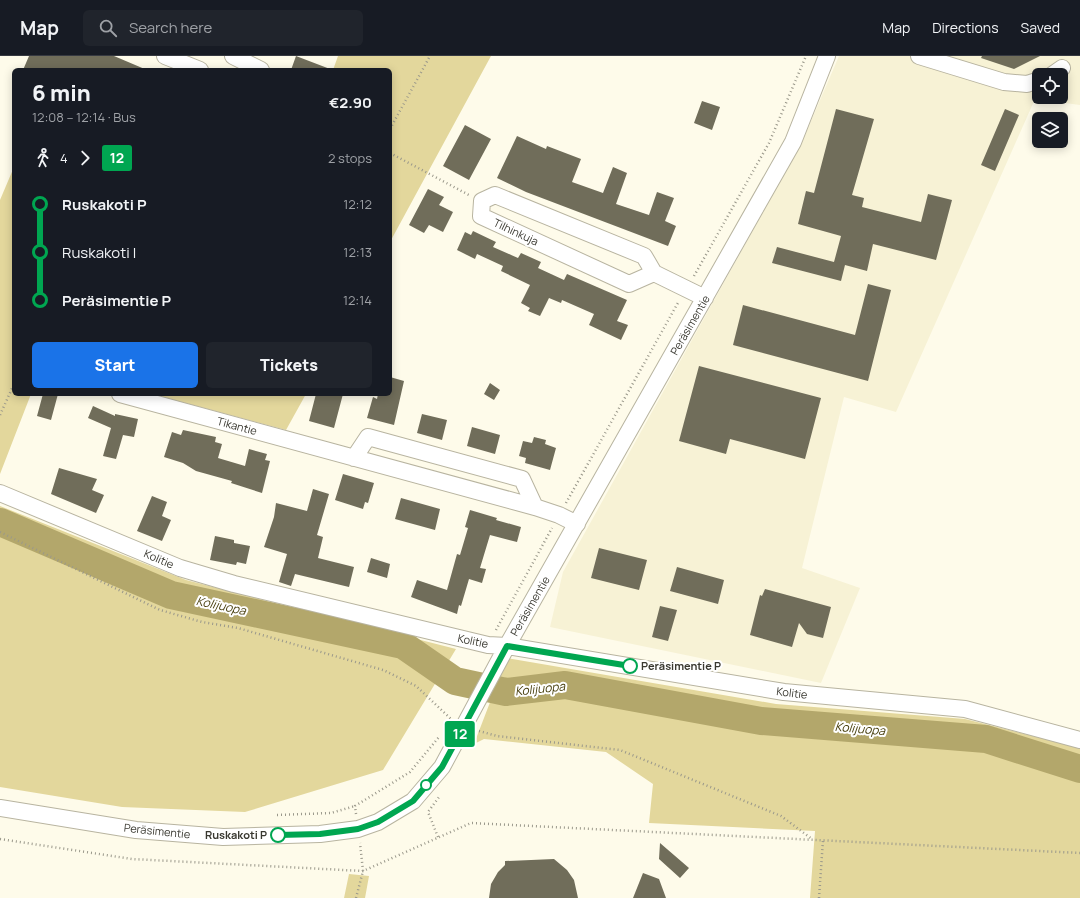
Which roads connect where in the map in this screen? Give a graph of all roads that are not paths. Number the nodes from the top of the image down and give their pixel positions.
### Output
1 (165, 56) edge
2 (233, 56) edge
3 (827, 56) edge
4 (919, 56) edge
5 (195, 68) edge
6 (257, 68) edge
7 (1032, 82) edge
8 (654, 272) junction
9 (706, 298) junction
10 (127, 396) edge
11 (354, 458) junction
12 (0, 493) edge
13 (535, 507) junction
14 (577, 524) junction
15 (507, 646) junction
16 (1080, 740) edge
17 (0, 808) edge

1 - 5 street
2 - 6 street
3 - 9 street, Peräsimentie
4 - 7 street
8 - 8 street, Tilhinkuja
8 - 9 street
9 - 14 street, Peräsimentie
10 - 11 street, Tikantie
11 - 13 street, Tikantie
11 - 13 street
12 - 15 street, Kolitie
13 - 14 street, Tikantie
14 - 15 street, Peräsimentie
15 - 16 street, Kolitie
15 - 17 street, Peräsimentie

